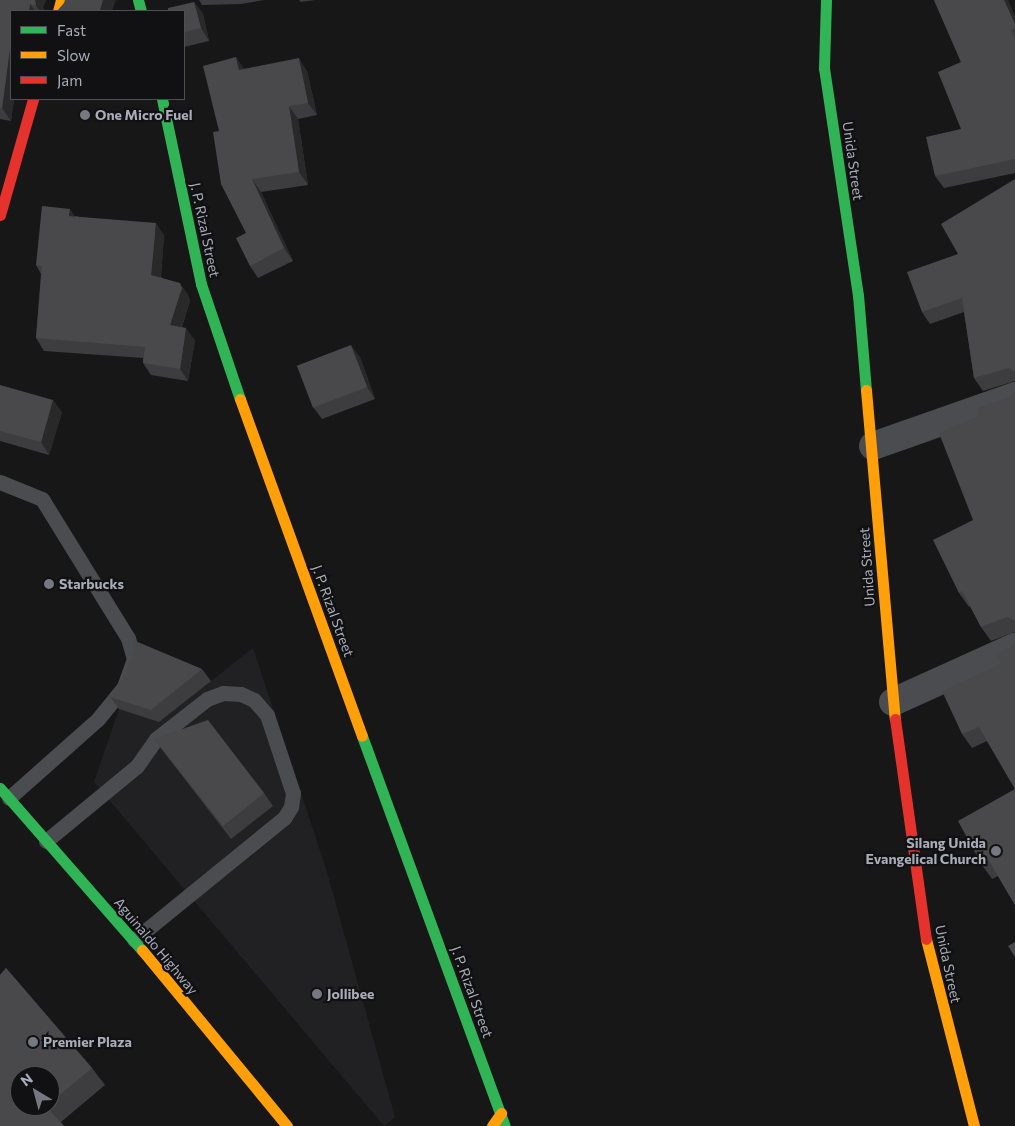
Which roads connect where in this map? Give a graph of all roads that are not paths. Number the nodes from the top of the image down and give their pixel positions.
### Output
1 (826, 0) edge
2 (33, 100) edge
3 (162, 100) edge
4 (0, 215) edge
5 (1015, 396) edge
6 (873, 446) junction
7 (0, 482) edge
8 (1015, 647) edge
9 (893, 702) junction
10 (4, 793) edge
11 (46, 842) junction
12 (134, 940) junction
13 (501, 1114) junction
14 (287, 1126) edge
15 (492, 1126) edge
16 (506, 1126) edge
17 (974, 1126) edge

1 - 6 main road, Unida Street
2 - 4 main road
3 - 13 main road, J. P. Rizal Street
5 - 6 street
6 - 9 main road, Unida Street
7 - 10 lane
8 - 9 street
9 - 17 main road, Unida Street
10 - 11 main road, Aguinaldo Highway
11 - 12 main road, Aguinaldo Highway
11 - 12 lane
12 - 14 main road, Aguinaldo Highway
13 - 15 main road
13 - 16 main road, J. P. Rizal Street

